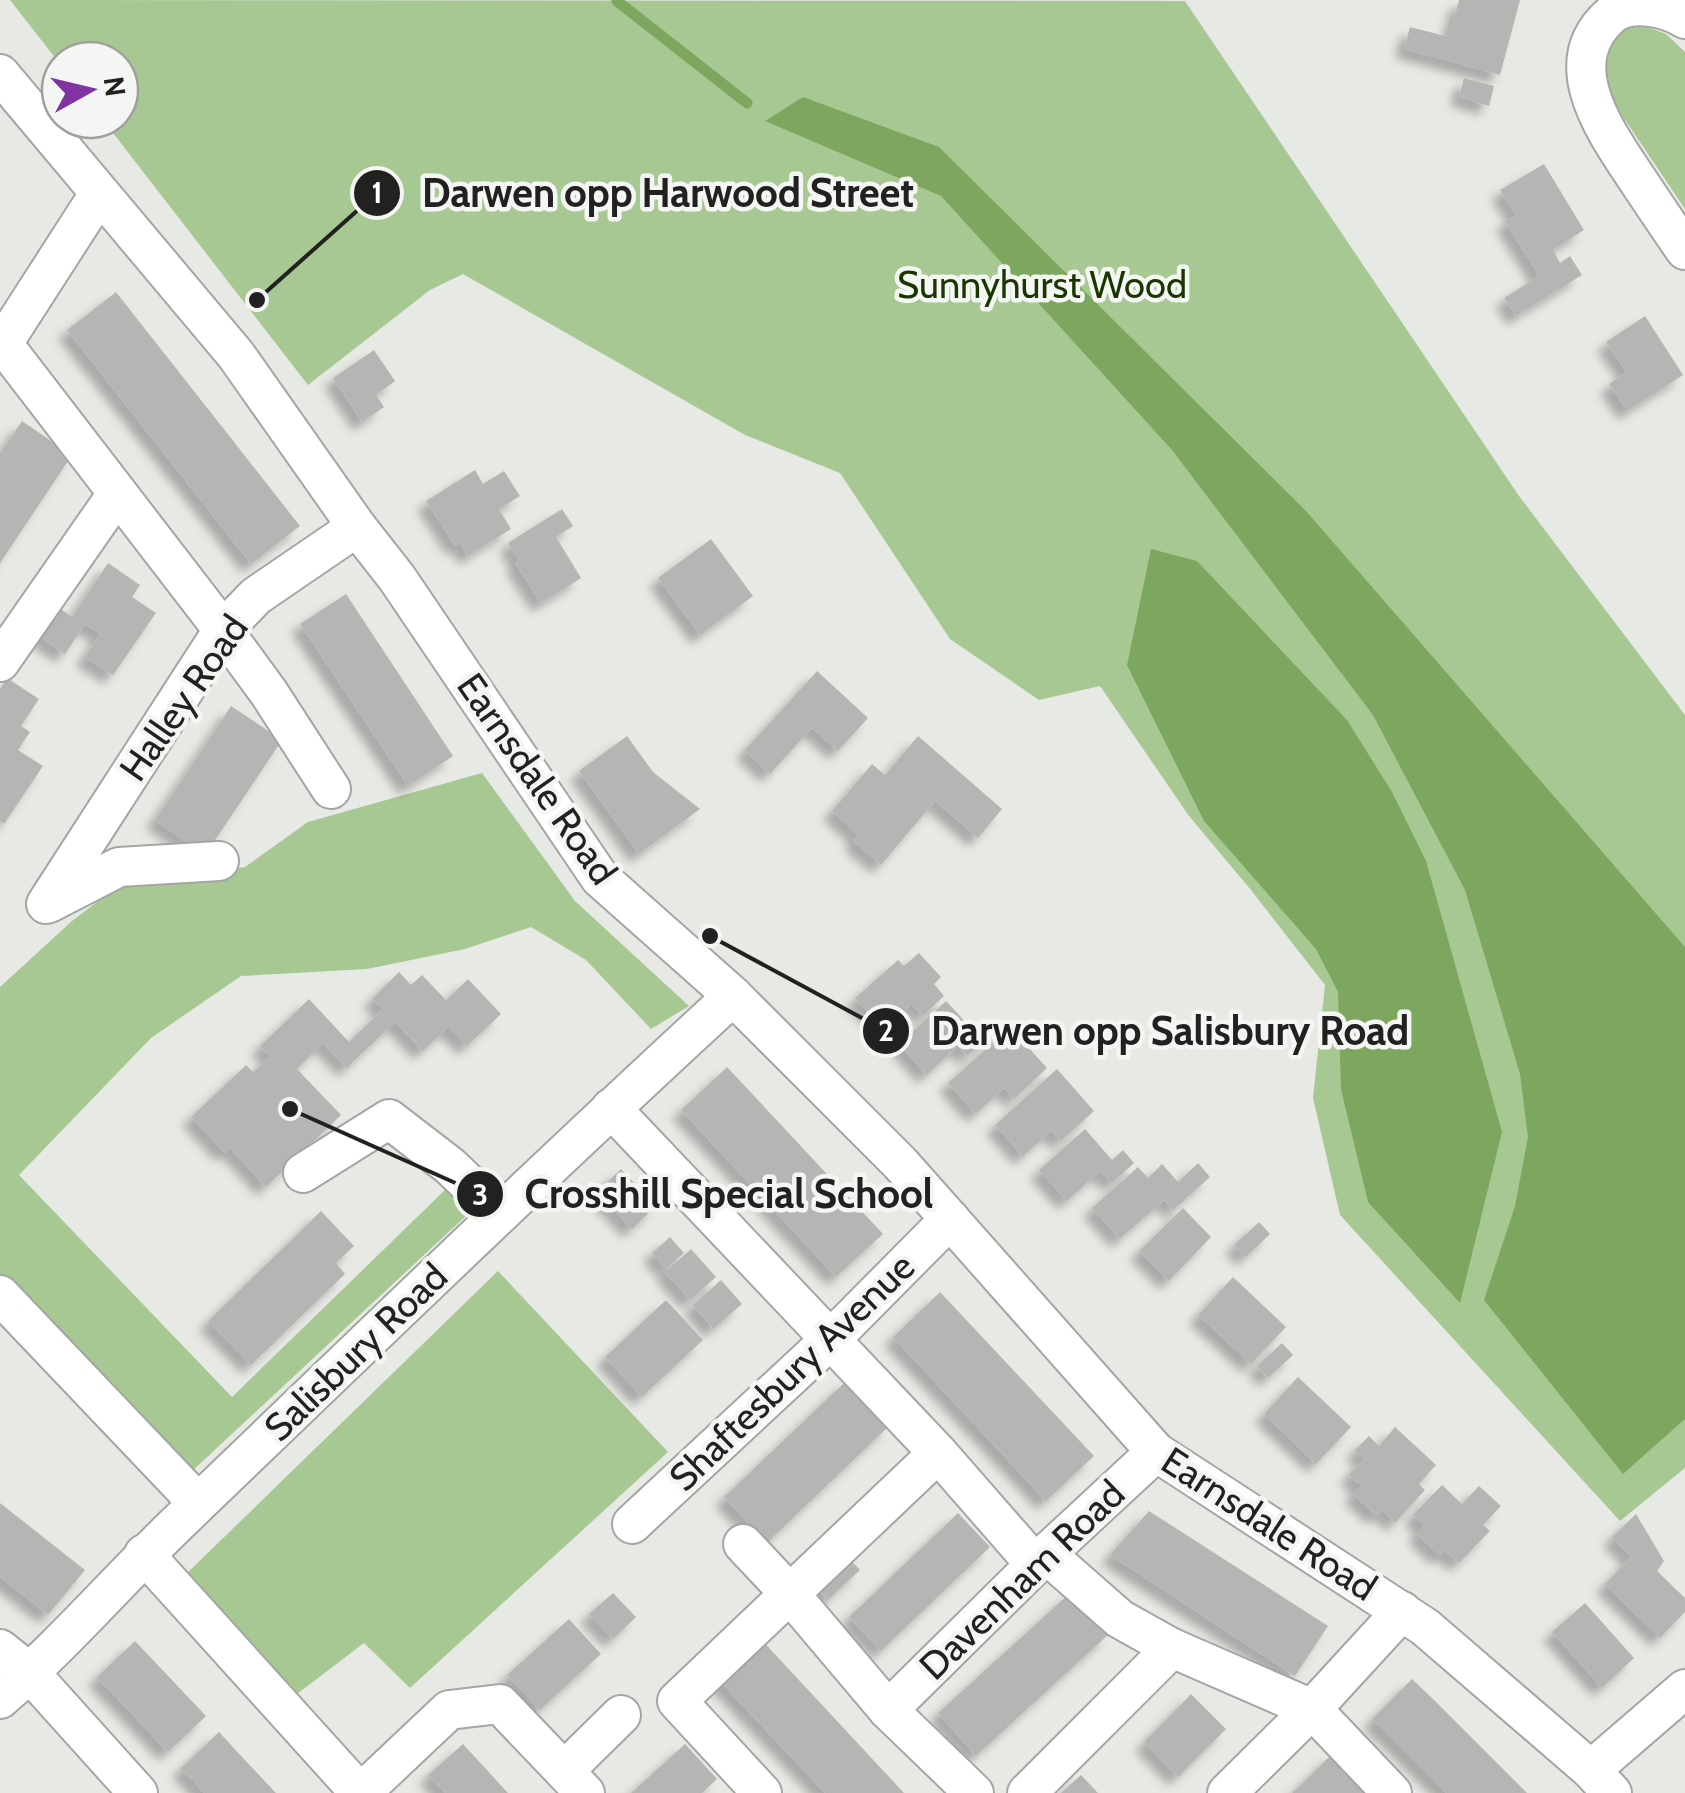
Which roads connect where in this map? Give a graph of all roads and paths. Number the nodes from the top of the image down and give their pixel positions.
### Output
1 (1685, 19) edge
2 (0, 74) edge
3 (99, 194) junction
4 (1685, 250) edge
5 (1, 346) edge
6 (117, 494) junction
7 (357, 526) junction
8 (223, 630) junction
9 (0, 662) edge
10 (331, 789) dead end
11 (219, 861) dead end
12 (733, 996) junction
13 (611, 1108) junction
14 (304, 1173) dead end
15 (500, 1214) junction
16 (950, 1219) junction
17 (0, 1295) edge
18 (832, 1339) junction
19 (1156, 1452) junction
20 (938, 1453) junction
21 (198, 1502) junction
22 (632, 1524) dead end
23 (744, 1544) dead end
24 (144, 1554) junction
25 (1041, 1559) junction
26 (790, 1594) junction
27 (1402, 1612) junction
28 (1172, 1648) junction
29 (0, 1649) edge
30 (30, 1674) junction
31 (1685, 1689) edge
32 (0, 1700) edge
33 (1312, 1709) junction
34 (888, 1710) junction
35 (621, 1715) dead end
36 (1602, 1781) edge
37 (575, 1782) edge
38 (138, 1793) edge
39 (361, 1793) edge
40 (762, 1793) edge
41 (974, 1793) edge
42 (1027, 1793) edge
43 (1226, 1793) edge
44 (1392, 1793) edge

1 - 4 street
2 - 3 street, Earnsdale Road
3 - 5 street
3 - 7 street, Earnsdale Road
5 - 6 street
6 - 8 street
6 - 9 street
7 - 8 street, Halley Road
7 - 12 street, Earnsdale Road
8 - 10 street
8 - 11 street, Halley Road
12 - 13 street, Salisbury Road
12 - 16 street, Earnsdale Road
13 - 15 street, Salisbury Road
13 - 18 street
14 - 15 street
15 - 21 street, Salisbury Road
16 - 18 street, Shaftesbury Avenue
16 - 19 street, Earnsdale Road
17 - 21 street
18 - 20 street
18 - 22 street, Shaftesbury Avenue
19 - 25 street, Davenham Road
19 - 27 street, Earnsdale Road
20 - 25 street
20 - 26 street
21 - 24 street, Salisbury Road
23 - 26 street
24 - 30 street, Salisbury Road
24 - 39 street
25 - 28 street
25 - 34 street, Davenham Road
26 - 34 street
26 - 40 street
27 - 33 street
27 - 36 street, Earnsdale Road
28 - 33 street
28 - 42 street
29 - 30 street
30 - 32 street, Salisbury Road
30 - 38 street
31 - 36 street
33 - 43 street
33 - 44 street
34 - 41 street
35 - 37 street
37 - 39 street

